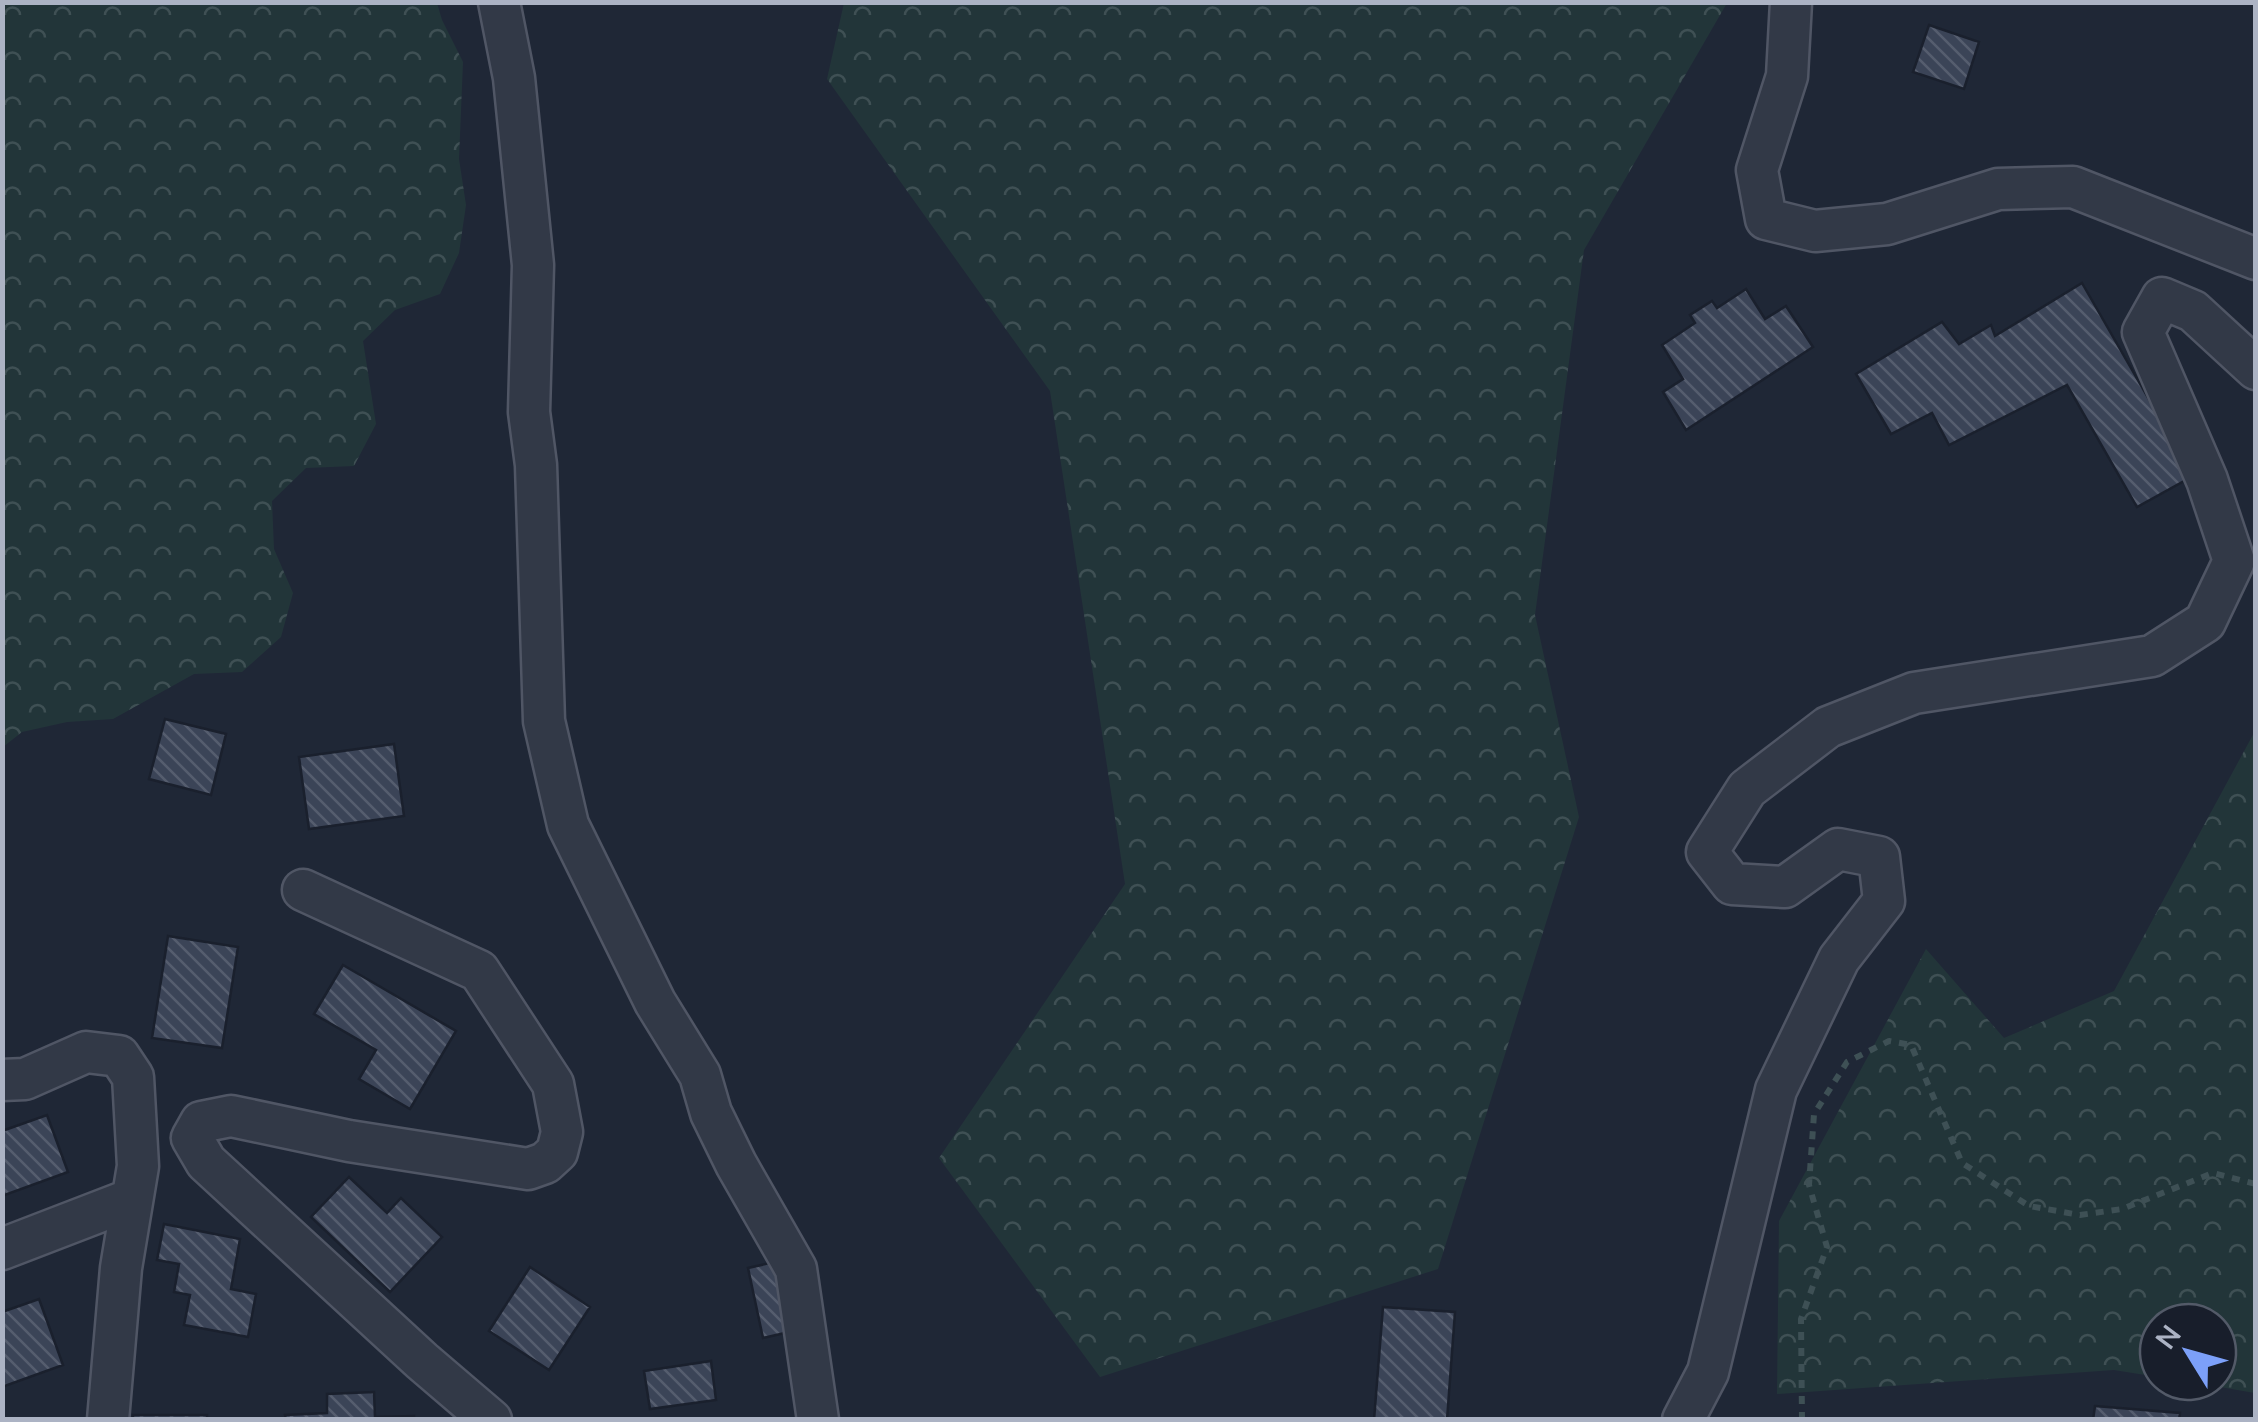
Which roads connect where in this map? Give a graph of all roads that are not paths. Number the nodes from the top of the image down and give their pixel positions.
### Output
1 (499, 2) edge
2 (1791, 2) edge
3 (2256, 259) edge
4 (2256, 369) edge
5 (303, 890) dead end
6 (2, 1080) edge
7 (132, 1199) junction
8 (2, 1249) edge
9 (108, 1420) edge
10 (491, 1420) edge
11 (818, 1420) edge
12 (1683, 1420) edge

1 - 11 street
2 - 3 street
4 - 12 street
5 - 10 street
6 - 7 street
7 - 8 street
7 - 9 street

